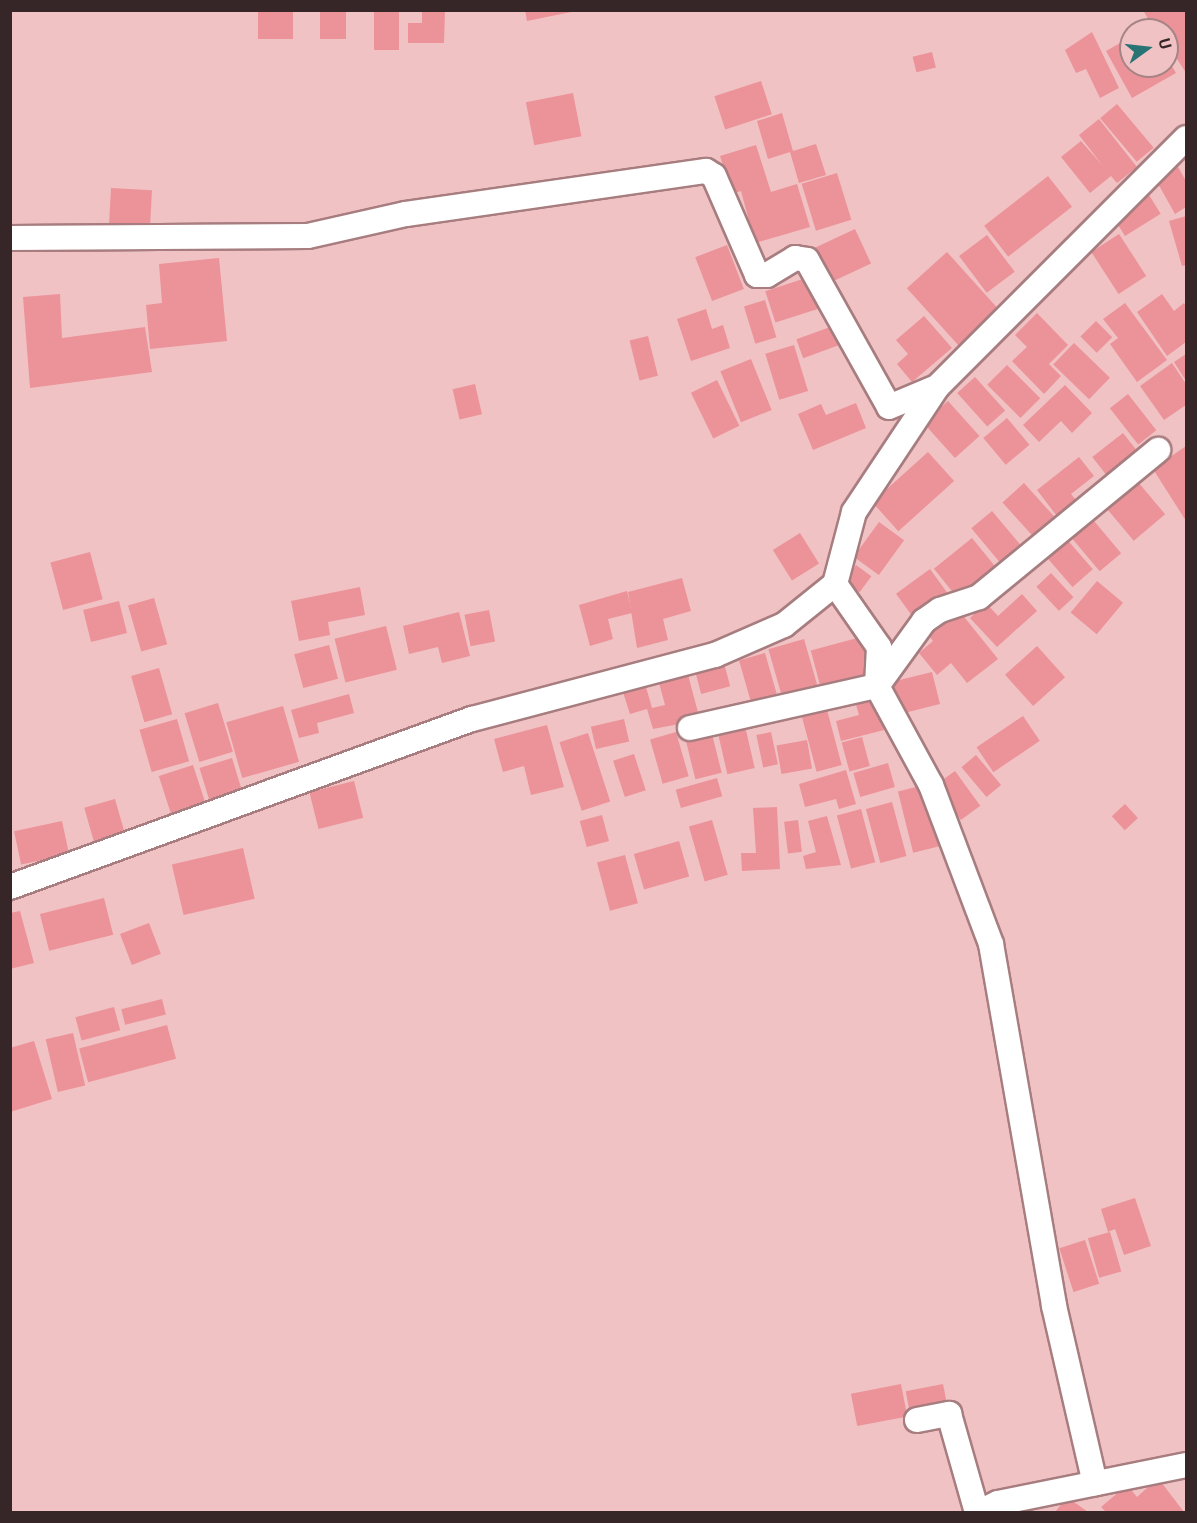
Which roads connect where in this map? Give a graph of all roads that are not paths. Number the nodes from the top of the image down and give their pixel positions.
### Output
1 (1186, 138) edge
2 (10, 238) edge
3 (937, 387) junction
4 (1158, 450) dead end
5 (836, 584) junction
6 (878, 686) junction
7 (690, 728) dead end
8 (10, 887) edge
9 (917, 1420) dead end
10 (1186, 1464) edge
11 (1095, 1483) junction
12 (979, 1512) edge

1 - 3 street
2 - 3 street
3 - 5 street
4 - 6 street
5 - 6 street
5 - 8 street
6 - 7 street
6 - 11 street
9 - 12 street
10 - 11 street
11 - 12 street

